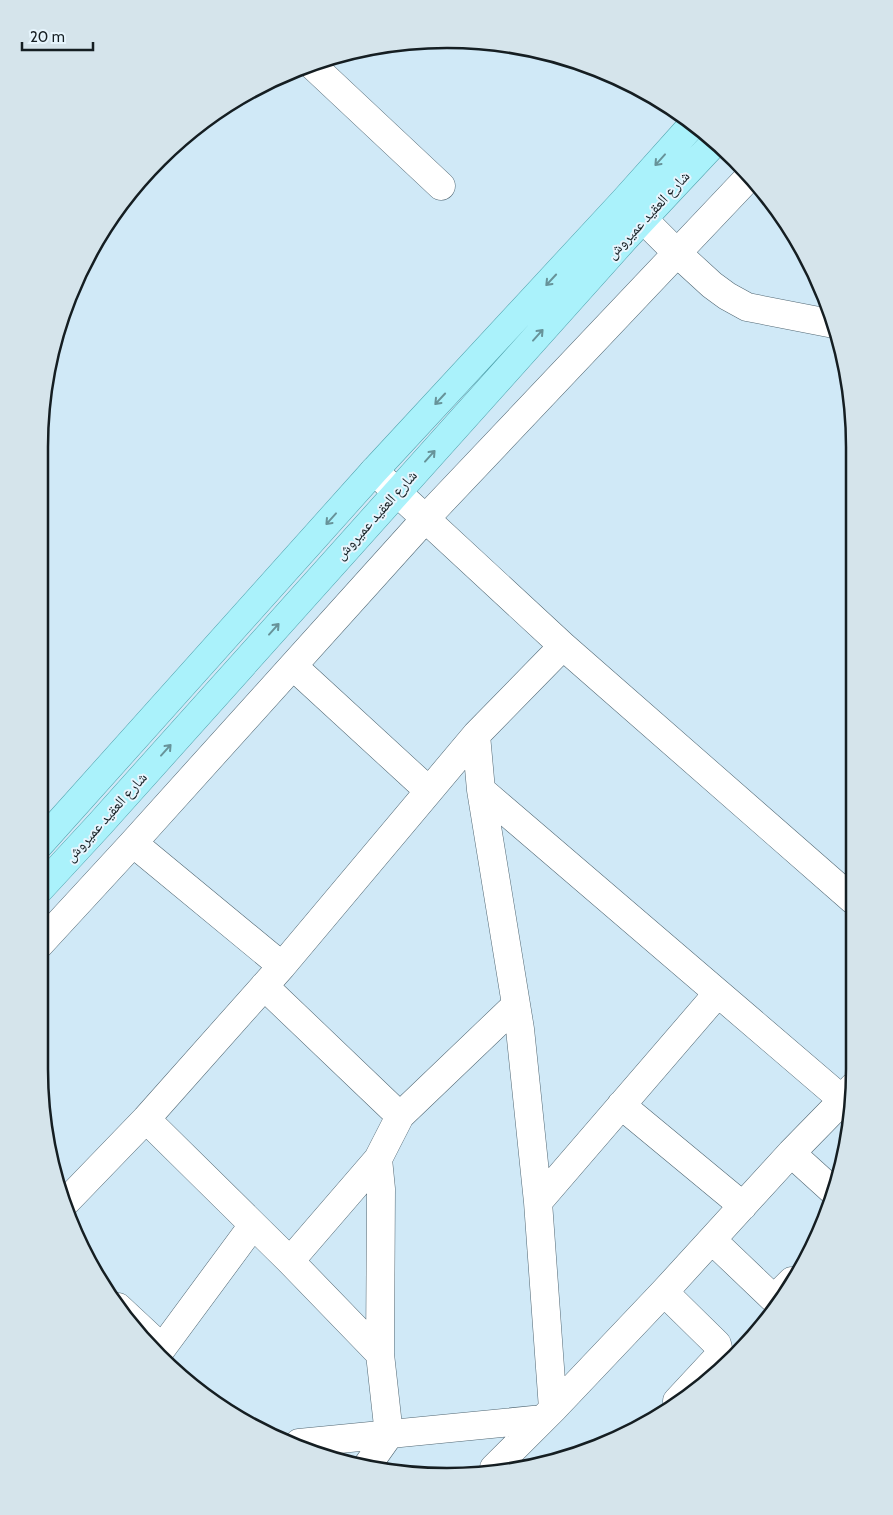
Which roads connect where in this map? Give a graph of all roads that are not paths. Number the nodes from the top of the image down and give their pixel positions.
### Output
1 (316, 70) edge
2 (689, 130) edge
3 (710, 147) edge
4 (745, 182) edge
5 (441, 186) dead end
6 (634, 210) junction
7 (677, 253) junction
8 (825, 322) edge
9 (374, 472) junction
10 (396, 493) junction
11 (426, 518) junction
12 (563, 646) junction
13 (293, 666) junction
14 (476, 736) junction
15 (481, 790) junction
16 (429, 791) junction
17 (48, 835) edge
18 (133, 843) junction
19 (48, 880) edge
20 (846, 894) edge
21 (48, 935) edge
22 (273, 976) junction
23 (718, 993) junction
24 (516, 1005) junction
25 (845, 1095) edge
26 (844, 1103) edge
27 (621, 1106) junction
28 (400, 1116) junction
29 (146, 1119) junction
30 (791, 1152) junction
31 (378, 1159) junction
32 (828, 1186) edge
33 (70, 1199) edge
34 (538, 1202) junction
35 (743, 1206) junction
36 (253, 1225) junction
37 (712, 1240) junction
38 (290, 1261) junction
39 (778, 1291) edge
40 (664, 1292) junction
41 (161, 1349) edge
42 (380, 1354) junction
43 (702, 1375) edge
44 (548, 1414) junction
45 (389, 1435) junction
46 (308, 1442) edge
47 (371, 1460) edge
48 (498, 1464) edge

1 - 5 street
2 -> 6 main road, شارع العقيد عميروش
3 - 6 main road, شارع العقيد عميروش
4 - 7 street
6 - 7 street
6 -> 9 main road, شارع العقيد عميروش
10 -> 6 main road, شارع العقيد عميروش
7 - 8 street
7 - 11 street
9 - 10 street
9 -> 17 main road, شارع العقيد عميروش
10 - 11 street
19 -> 10 main road, شارع العقيد عميروش
11 - 12 street
11 - 13 street
12 - 14 street
12 - 20 street
13 - 16 street
13 - 18 street
14 - 15 street
14 - 16 street
15 - 23 street
15 - 24 street
16 - 22 street
18 - 21 street
18 - 22 street
22 - 28 street
22 - 29 street
23 - 25 street
23 - 27 street
24 - 28 street
24 - 34 street
26 - 30 street
27 - 34 street
27 - 35 street
28 - 31 street
29 - 33 street
29 - 36 street
30 - 32 street
30 - 35 street
31 - 38 street
31 - 42 street
34 - 44 street
35 - 37 street
36 - 38 street
36 - 41 street
37 - 39 street
37 - 40 street
38 - 42 street
40 - 43 street
40 - 44 street
42 - 45 street
44 - 45 street
44 - 48 street
45 - 46 street
45 - 47 street

